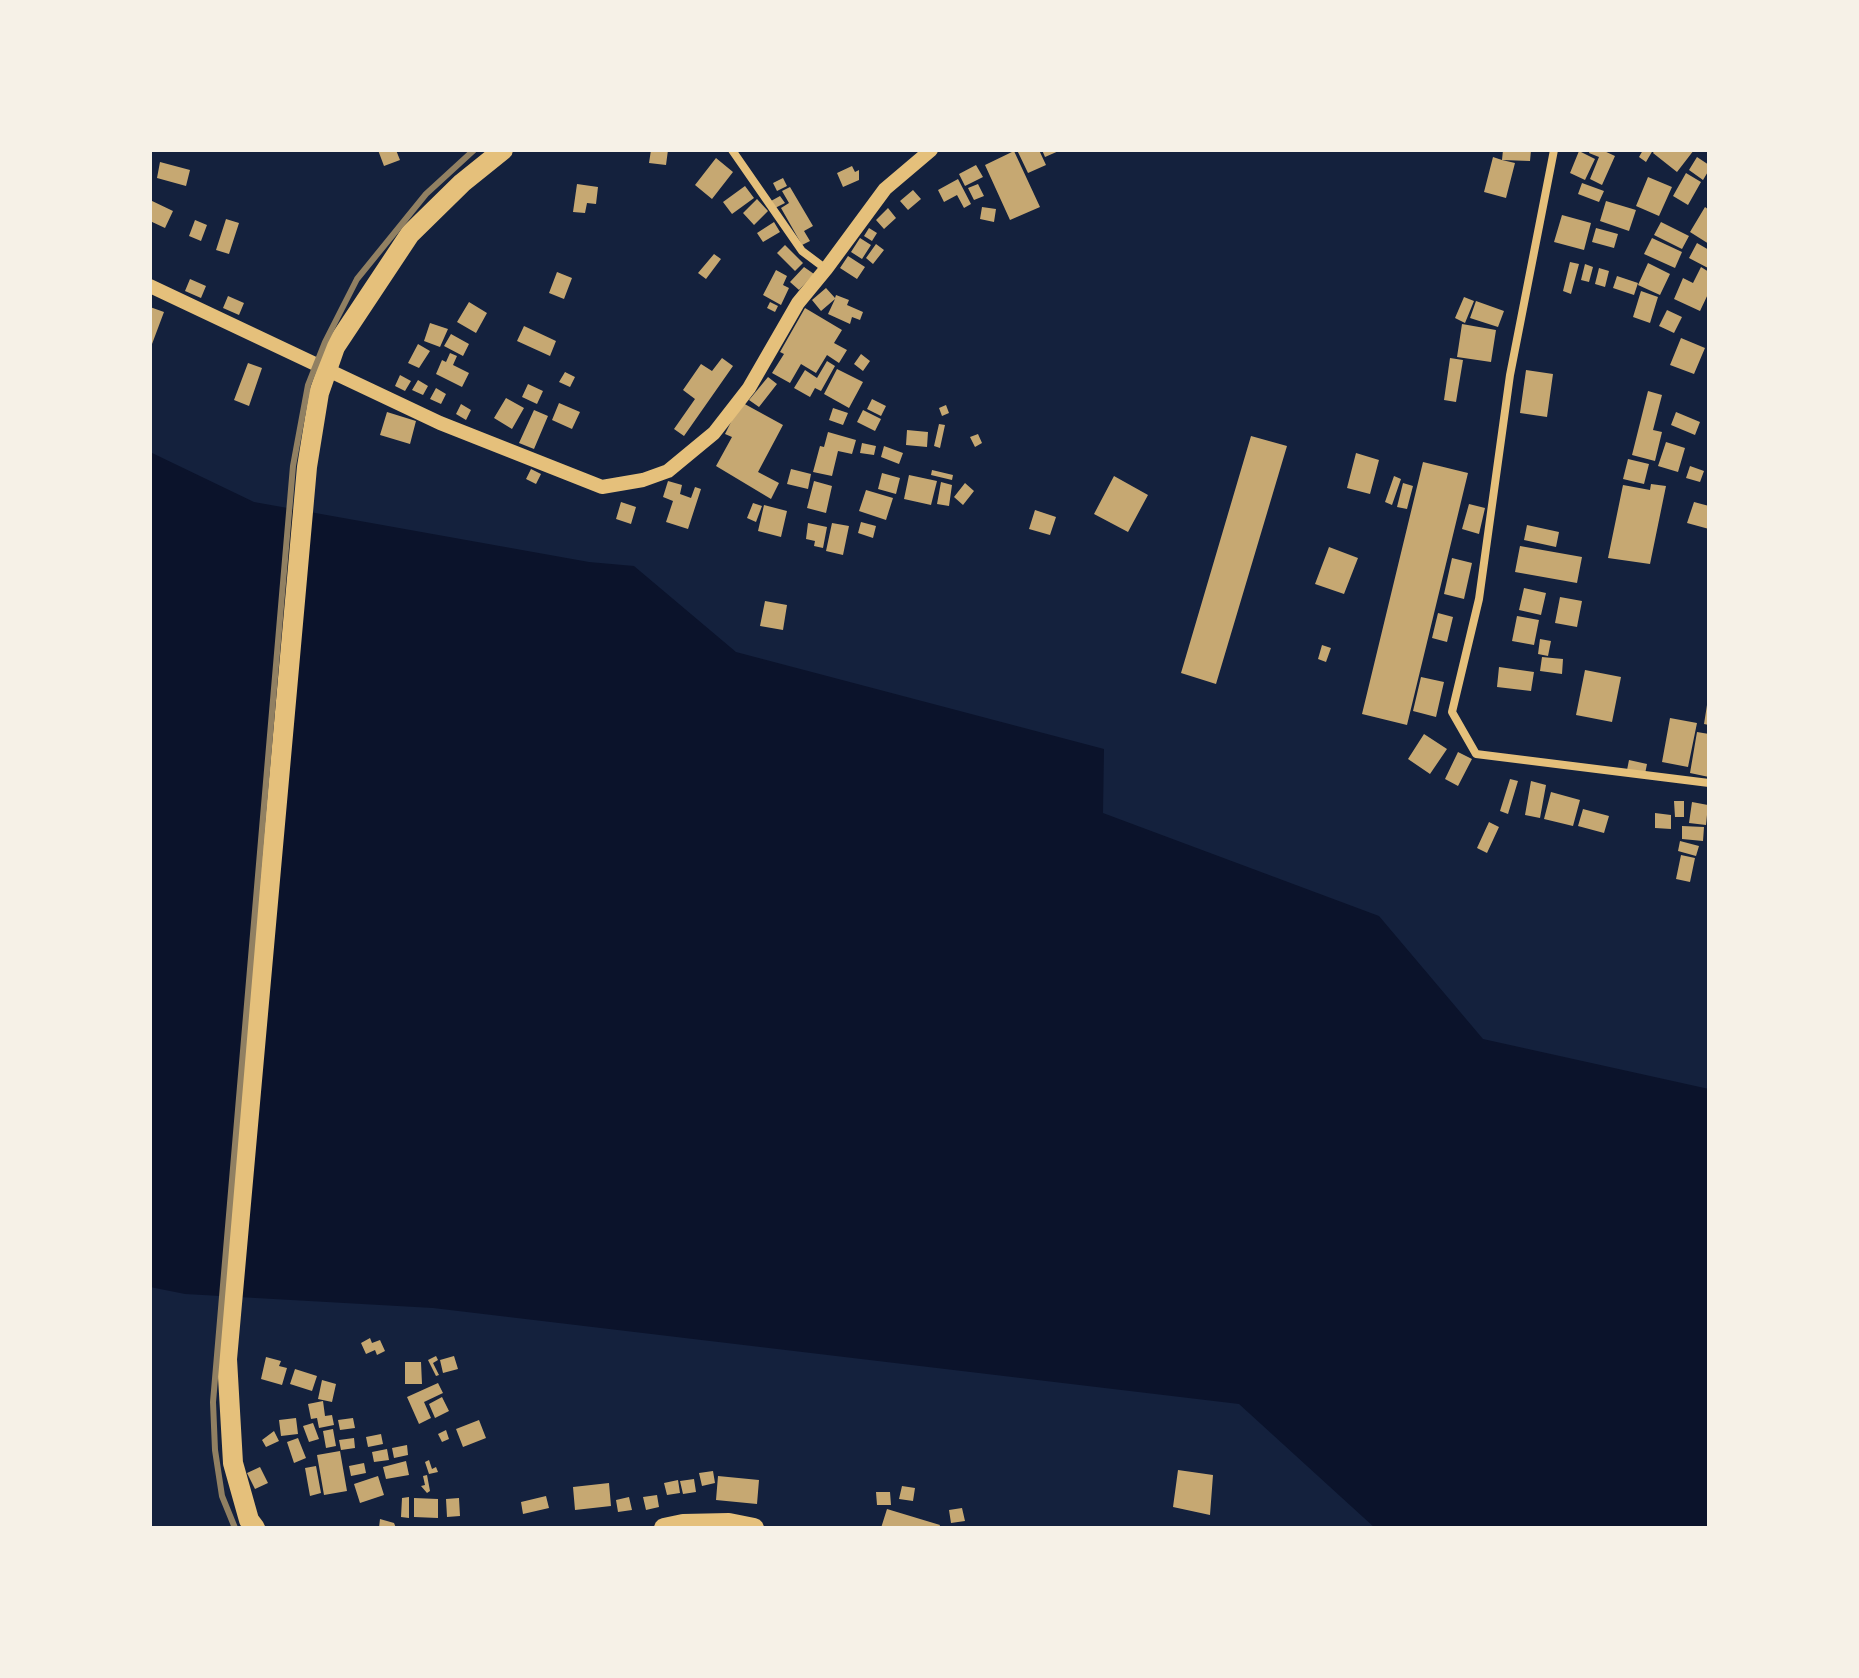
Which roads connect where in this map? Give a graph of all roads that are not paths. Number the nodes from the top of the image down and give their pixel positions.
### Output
1 (503, 150) edge
2 (732, 150) edge
3 (931, 150) edge
4 (1554, 150) edge
5 (826, 269) junction
6 (150, 286) edge
7 (1709, 783) edge
8 (255, 1528) edge
9 (664, 1528) edge
10 (754, 1528) edge

1 - 8 main road
2 - 5 street
3 - 5 street
4 - 7 street
5 - 6 street
9 - 10 main road

